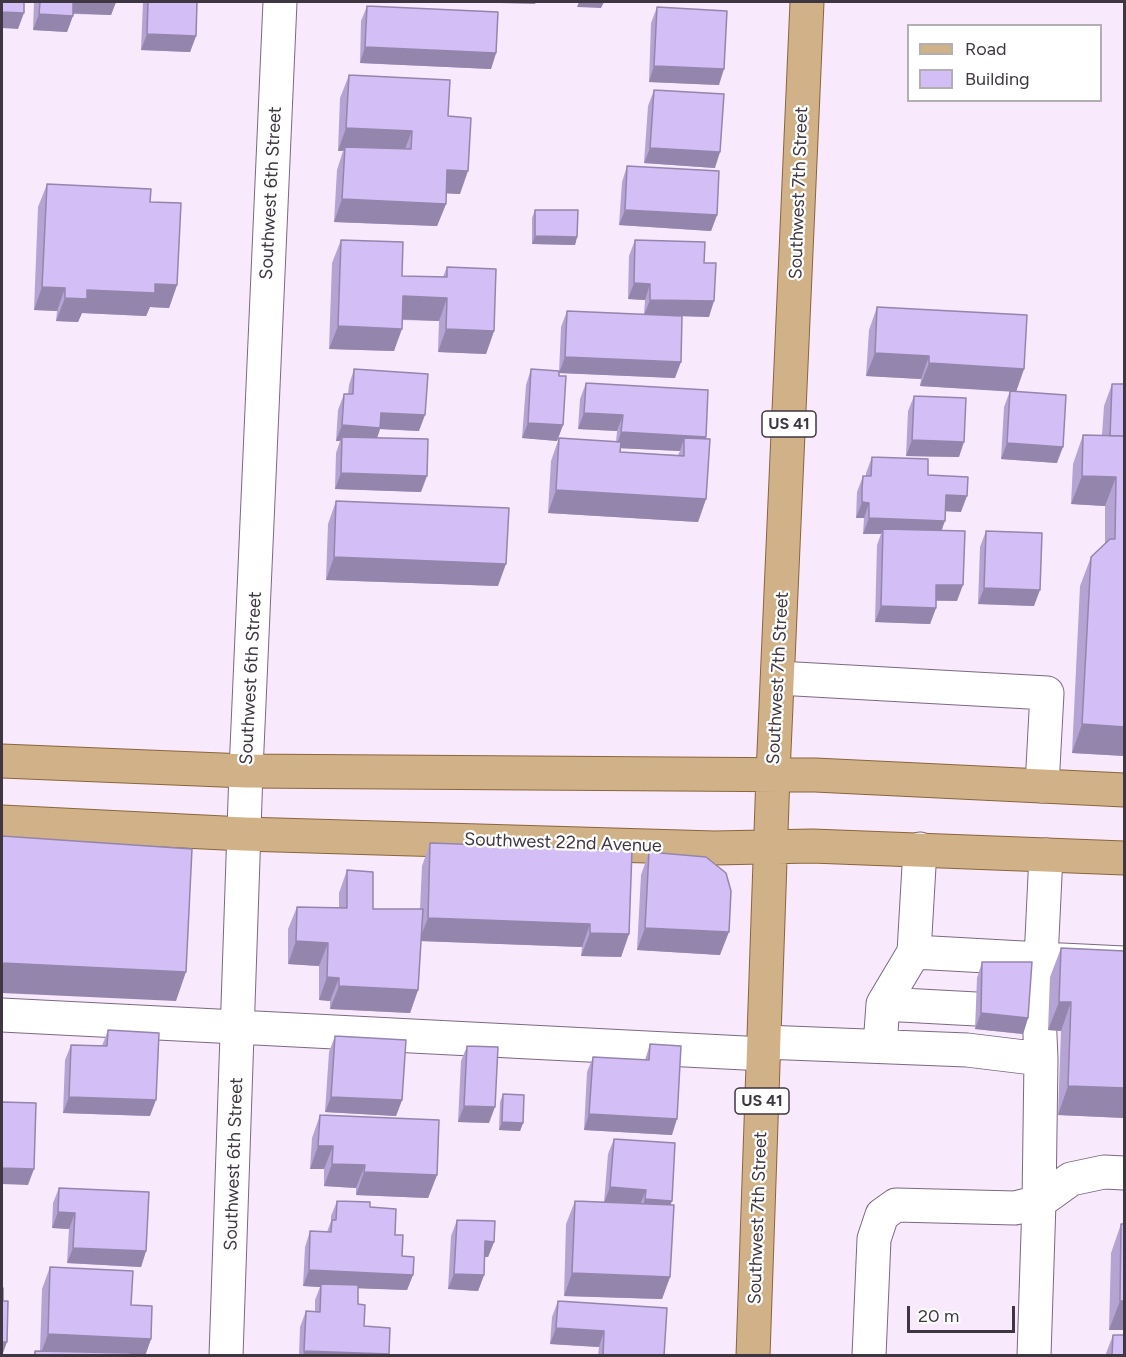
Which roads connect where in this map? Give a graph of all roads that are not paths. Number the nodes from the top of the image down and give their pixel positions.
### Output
1 (280, 2) edge
2 (807, 2) edge
3 (778, 678) junction
4 (2, 761) edge
5 (246, 771) junction
6 (773, 774) junction
7 (1042, 786) junction
8 (1125, 790) edge
9 (2, 822) edge
10 (244, 834) junction
11 (771, 846) junction
12 (920, 849) junction
13 (1046, 855) junction
14 (1125, 858) edge
15 (914, 952) junction
16 (1041, 958) junction
17 (1125, 963) edge
18 (883, 1004) junction
19 (976, 1009) dead end
20 (2, 1015) edge
21 (239, 1025) junction
22 (880, 1046) junction
23 (764, 1048) junction
24 (1041, 1059) junction
25 (1125, 1173) edge
26 (1039, 1202) junction
27 (226, 1356) edge
28 (753, 1356) edge
29 (869, 1356) edge
30 (1034, 1356) edge

1 - 5 street, Southwest 6th Street
2 - 3 main road, Southwest 7th Street / US 41
3 - 6 main road, Southwest 7th Street / US 41
3 - 7 street
4 - 5 main road
5 - 6 main road
5 - 10 street, Southwest 6th Street
6 - 7 main road
6 - 11 main road, Southwest 7th Street / US 41
7 - 8 main road
9 - 10 main road, Southwest 22nd Avenue
10 - 11 main road, Southwest 22nd Avenue
10 - 21 street, Southwest 6th Street
11 - 12 main road, Southwest 22nd Avenue
11 - 23 main road, Southwest 7th Street / US 41
12 - 13 main road, Southwest 22nd Avenue
12 - 15 street
13 - 14 main road, Southwest 22nd Avenue
13 - 16 street
15 - 16 street
15 - 18 street
16 - 17 street
16 - 24 street
18 - 19 street
18 - 22 street
20 - 21 street
21 - 23 street
21 - 27 street, Southwest 6th Street
22 - 23 street
22 - 24 street
23 - 28 main road, Southwest 7th Street / US 41
24 - 26 street
25 - 26 street
26 - 29 street
26 - 30 street

